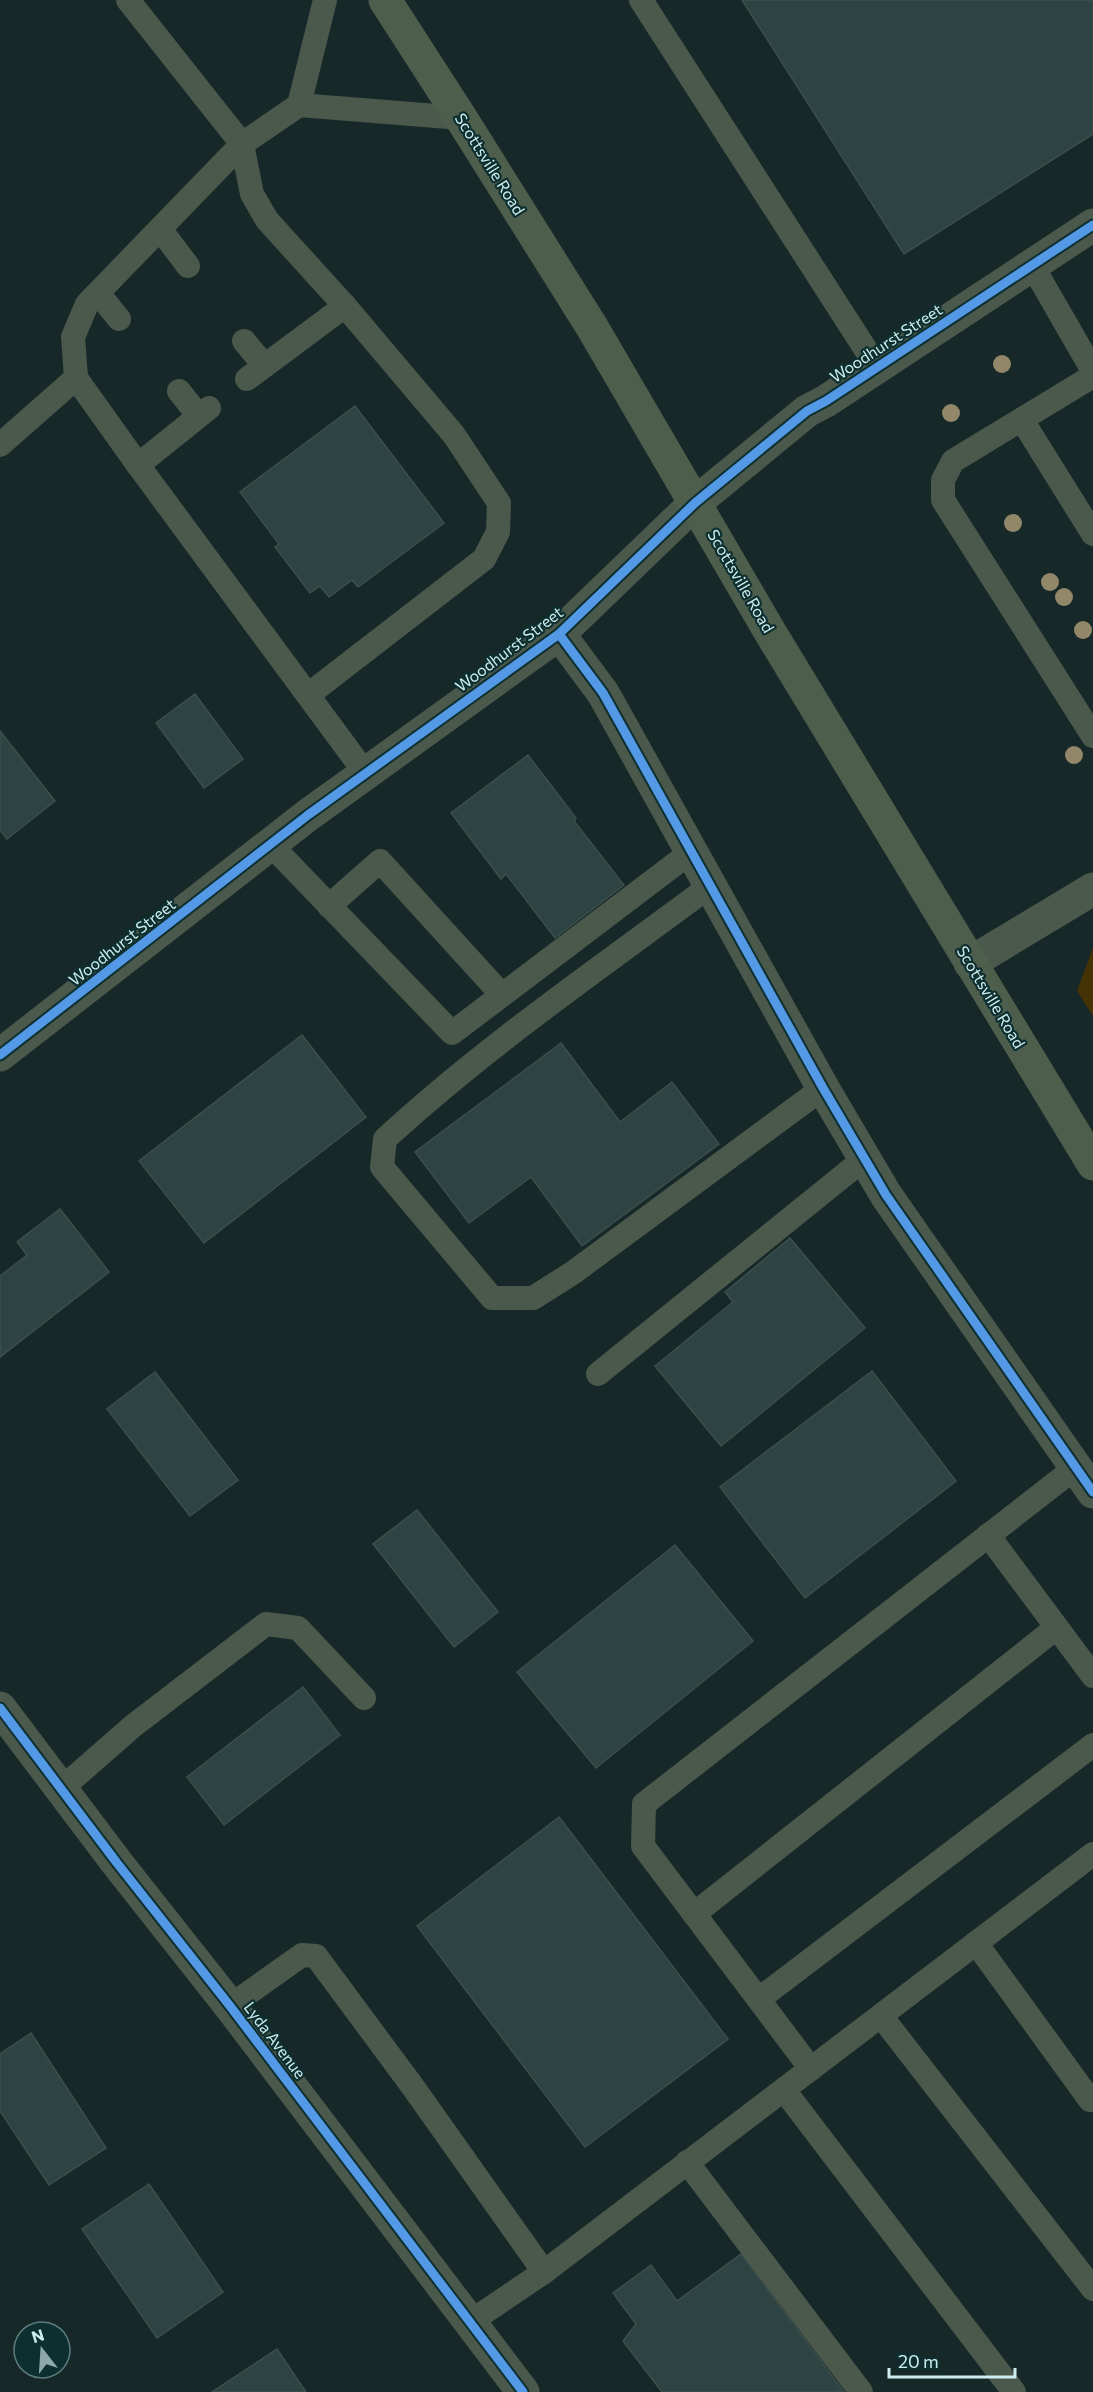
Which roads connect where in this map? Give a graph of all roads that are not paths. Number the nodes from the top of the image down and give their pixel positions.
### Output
1 (128, 0) edge
2 (325, 0) edge
3 (385, 0) edge
4 (641, 0) edge
5 (298, 105) junction
6 (461, 118) junction
7 (242, 144) junction
8 (1093, 225) edge
9 (160, 229) junction
10 (1032, 265) junction
11 (188, 266) dead end
12 (98, 293) junction
13 (345, 306) junction
14 (119, 319) dead end
15 (244, 340) dead end
16 (877, 367) junction
17 (1093, 371) edge
18 (1093, 376) edge
19 (76, 378) junction
20 (179, 391) dead end
21 (1022, 420) junction
22 (0, 445) edge
23 (138, 465) junction
24 (695, 502) junction
25 (1093, 534) edge
26 (559, 634) junction
27 (308, 695) junction
28 (1093, 736) edge
29 (366, 774) junction
30 (271, 845) junction
31 (691, 852) junction
32 (710, 886) junction
33 (1093, 889) edge
34 (329, 906) junction
35 (970, 963) junction
36 (502, 995) junction
37 (3, 1047) edge
38 (822, 1088) junction
39 (864, 1159) junction
40 (1093, 1164) edge
41 (598, 1374) dead end
42 (1084, 1480) edge
43 (988, 1535) junction
44 (1056, 1628) junction
45 (1093, 1676) edge
46 (364, 1698) dead end
47 (0, 1708) edge
48 (1093, 1744) edge
49 (61, 1789) junction
50 (1093, 1854) edge
51 (694, 1914) junction
52 (976, 1943) junction
53 (759, 2000) junction
54 (231, 2006) junction
55 (881, 2016) junction
56 (811, 2069) junction
57 (784, 2090) junction
58 (1092, 2101) edge
59 (687, 2162) junction
60 (544, 2272) junction
61 (1093, 2289) edge
62 (470, 2322) junction
63 (523, 2392) edge
64 (861, 2392) edge
65 (1014, 2392) edge

1 - 7 lane
2 - 5 lane
3 - 6 main road, Scottsville Road
4 - 16 lane
5 - 6 lane
5 - 7 lane
6 - 24 main road, Scottsville Road
7 - 9 lane
7 - 13 lane
8 - 10 street, Woodhurst Street
9 - 11 lane
9 - 12 lane
10 - 16 street, Woodhurst Street
10 - 17 lane
12 - 14 lane
12 - 19 lane
13 - 15 lane
13 - 27 lane
16 - 24 street, Woodhurst Street
18 - 21 lane
19 - 22 lane
19 - 23 lane
20 - 23 lane
21 - 25 lane
21 - 28 lane
23 - 27 lane
24 - 26 street, Woodhurst Street
24 - 35 main road, Scottsville Road
26 - 29 street, Woodhurst Street
26 - 31 street
27 - 29 lane
29 - 30 street, Woodhurst Street
30 - 34 lane
30 - 37 street, Woodhurst Street
31 - 32 street
31 - 36 lane
32 - 38 street
32 - 38 lane
33 - 35 street
34 - 36 lane
34 - 36 lane
35 - 40 main road, Scottsville Road
38 - 39 street
39 - 41 lane
39 - 42 street
42 - 43 lane
43 - 44 lane
43 - 51 lane
44 - 45 lane
44 - 51 lane
46 - 49 lane
47 - 49 street, Lyda Avenue
48 - 53 lane
49 - 54 street, Lyda Avenue
50 - 52 lane
51 - 53 lane
52 - 55 lane
52 - 58 lane
53 - 56 lane
54 - 60 lane
54 - 62 street, Lyda Avenue
55 - 56 lane
55 - 61 lane
56 - 57 lane
57 - 59 lane
57 - 65 lane
59 - 60 lane
59 - 64 lane
60 - 62 lane
62 - 63 street, Lyda Avenue

